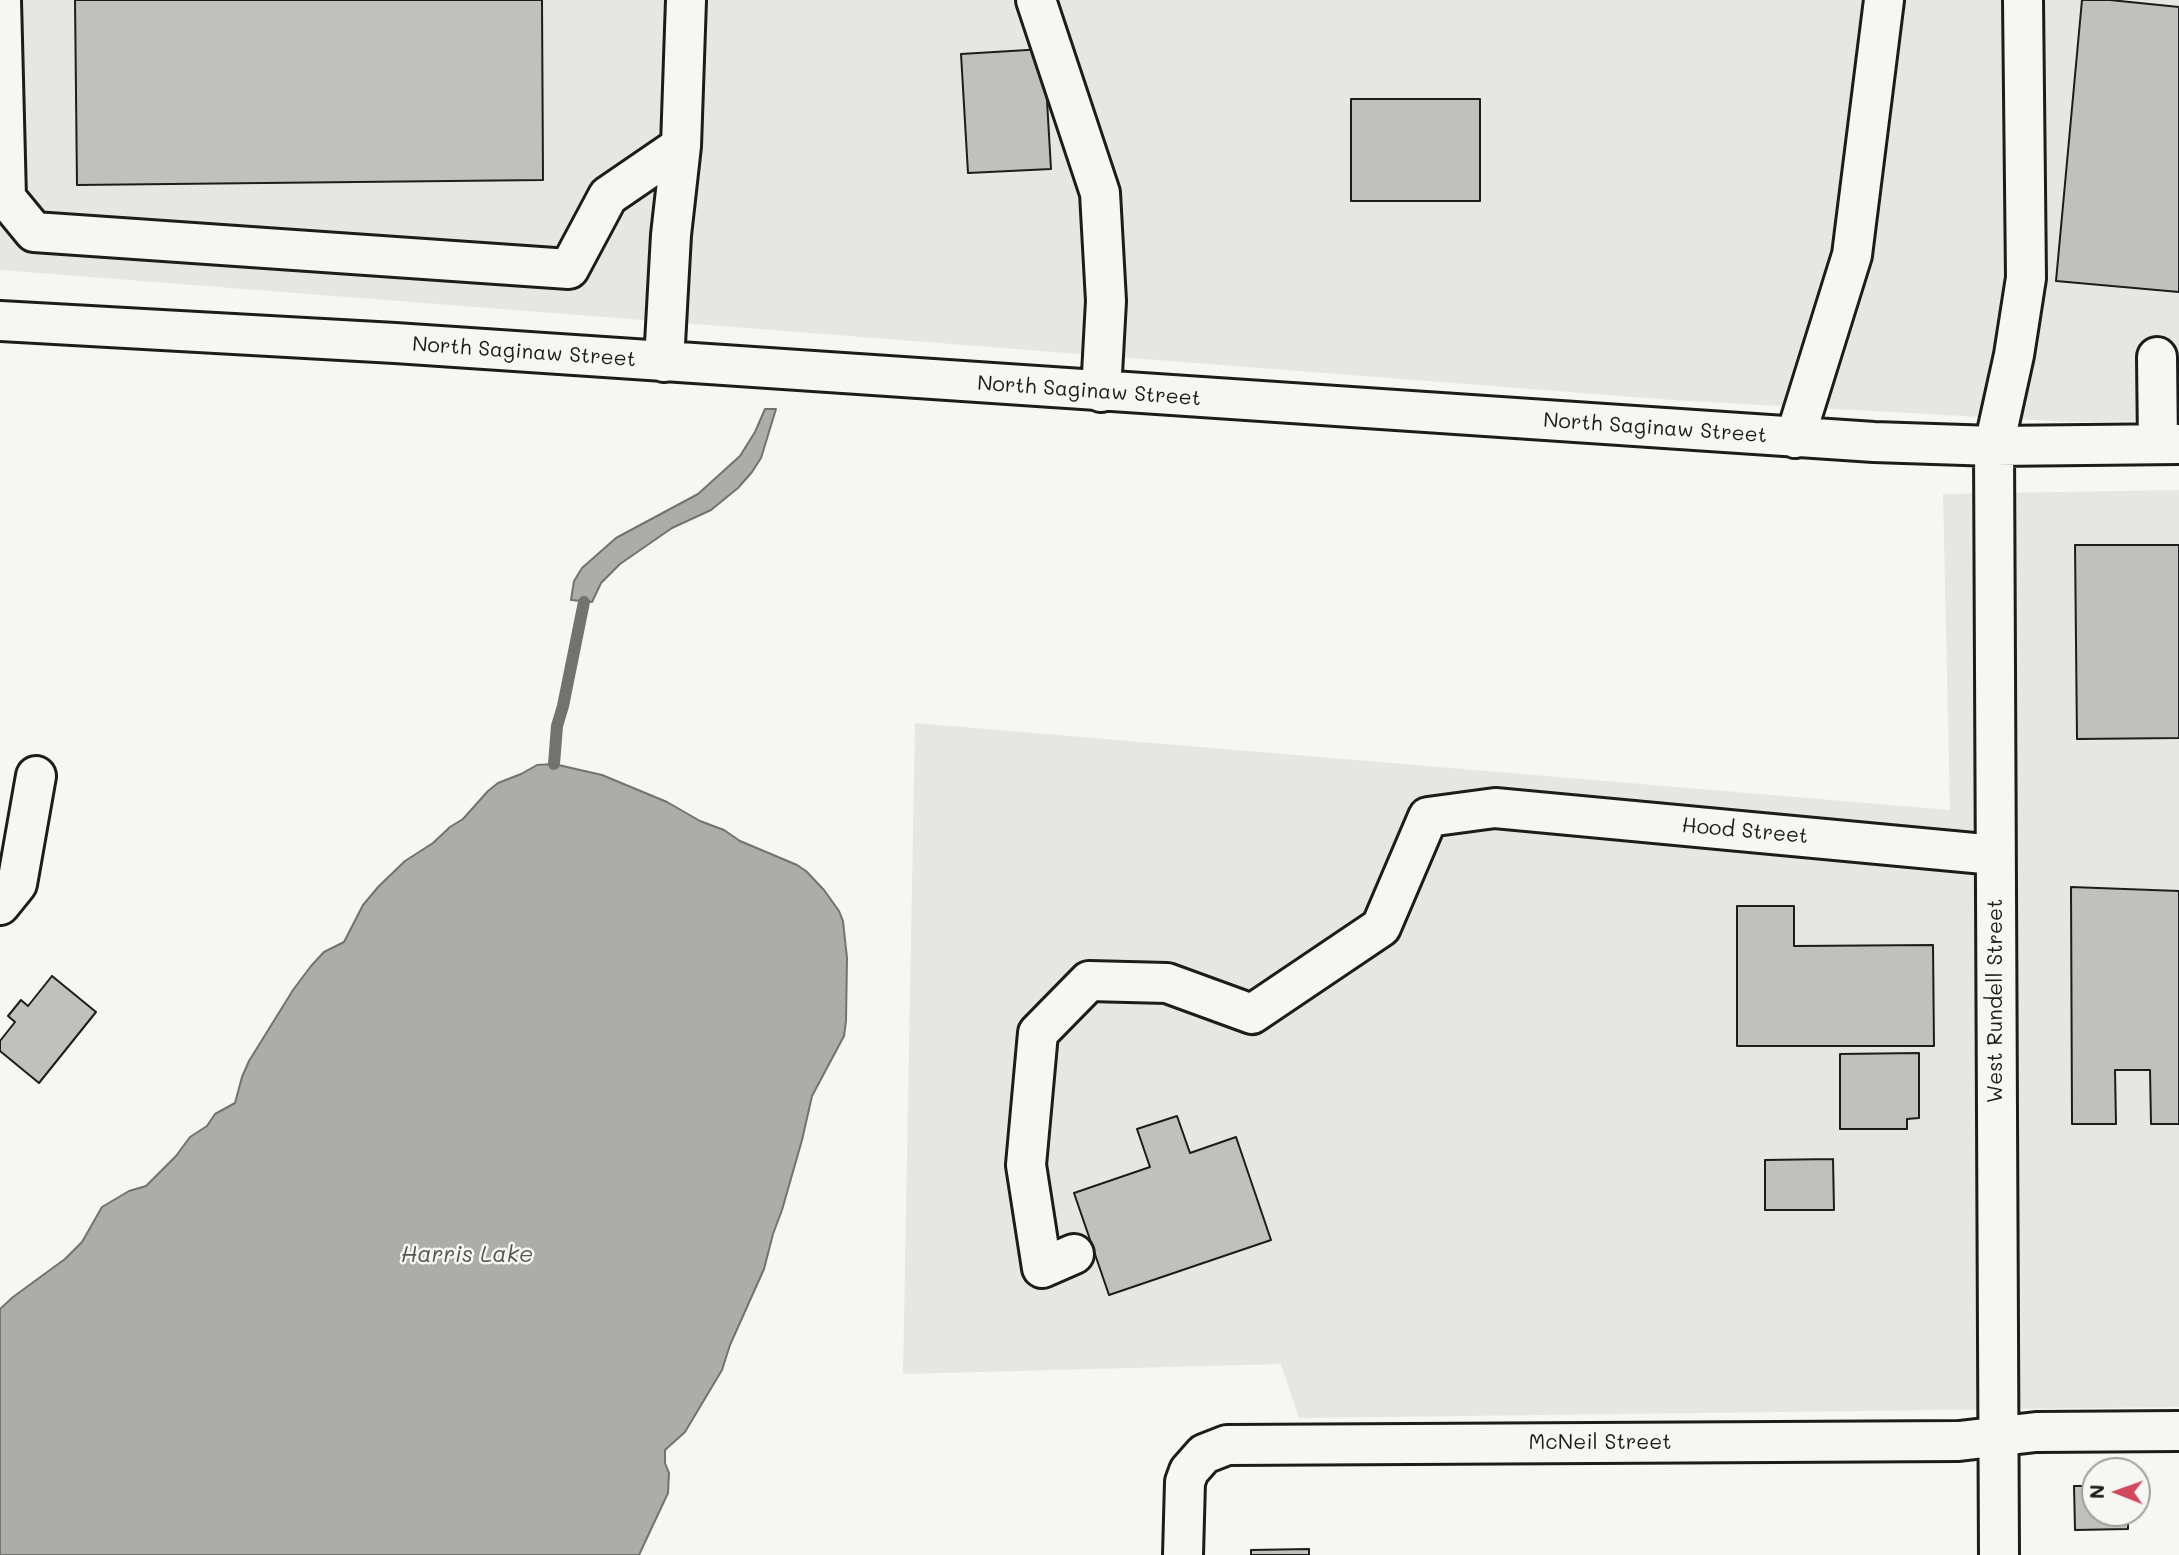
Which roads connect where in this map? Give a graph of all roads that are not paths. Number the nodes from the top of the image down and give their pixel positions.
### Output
1 (1, 0) edge
2 (686, 0) edge
3 (1036, 0) edge
4 (1884, 0) edge
5 (2023, 0) edge
6 (681, 146) junction
7 (0, 321) edge
8 (2157, 357) dead end
9 (664, 362) junction
10 (1101, 392) junction
11 (1795, 438) junction
12 (2169, 444) edge
13 (1994, 446) junction
14 (36, 776) dead end
15 (1995, 855) junction
16 (0, 905) edge
17 (1074, 1254) dead end
18 (2179, 1431) edge
19 (1998, 1437) junction
20 (1183, 1555) edge
21 (1999, 1555) edge

1 - 6 street
2 - 6 street
3 - 10 street
4 - 11 street
5 - 13 street, West Rundell Street
6 - 9 street
7 - 9 street, North Saginaw Street
8 - 12 street
9 - 10 street, North Saginaw Street
10 - 11 street, North Saginaw Street
11 - 13 street, North Saginaw Street
12 - 13 street, North Saginaw Street
13 - 15 street, West Rundell Street
14 - 16 street
15 - 17 street, Hood Street
15 - 19 street, West Rundell Street
18 - 19 street, McNeil Street
19 - 20 street, McNeil Street
19 - 21 street, West Rundell Street

